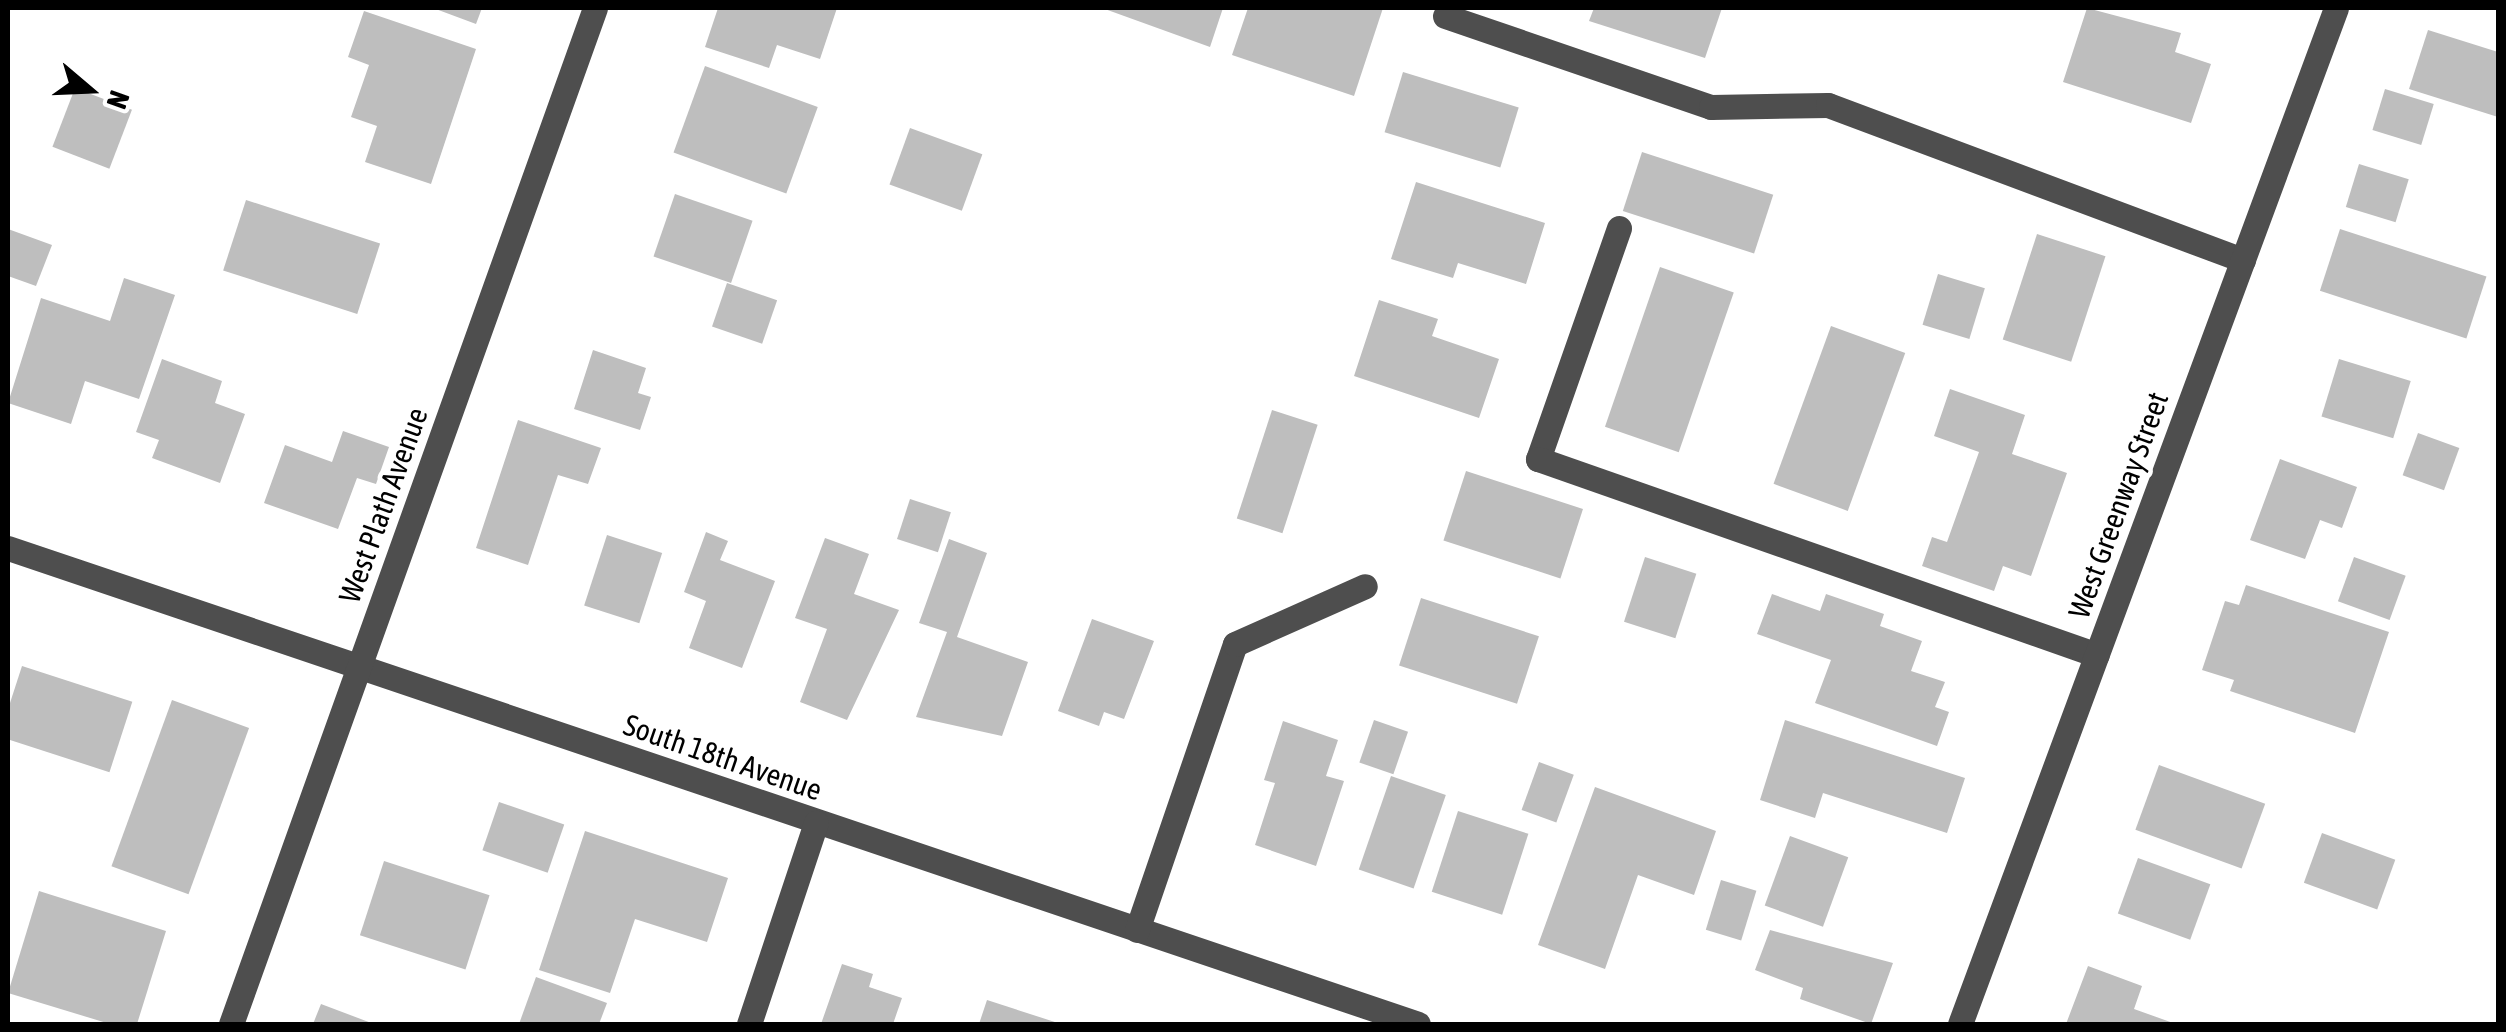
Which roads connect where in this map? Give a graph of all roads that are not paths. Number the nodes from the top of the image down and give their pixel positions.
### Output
1 (596, 8) edge
2 (2336, 8) edge
3 (1445, 16) dead end
4 (1619, 228) dead end
5 (2243, 260) junction
6 (8, 548) edge
7 (1365, 586) dead end
8 (2097, 654) junction
9 (358, 669) junction
10 (816, 822) junction
11 (1137, 930) junction
12 (231, 1024) edge
13 (749, 1024) edge
14 (1418, 1024) edge
15 (1960, 1024) edge

1 - 9 street, West Plath Avenue
2 - 5 street, West Greenway Street
3 - 5 street
4 - 8 street
5 - 8 street, West Greenway Street
6 - 9 street, South 18th Avenue
7 - 11 street
8 - 15 street, West Greenway Street
9 - 10 street, South 18th Avenue
9 - 12 street, West Plath Avenue
10 - 11 street, South 18th Avenue
10 - 13 street
11 - 14 street, South 18th Avenue

